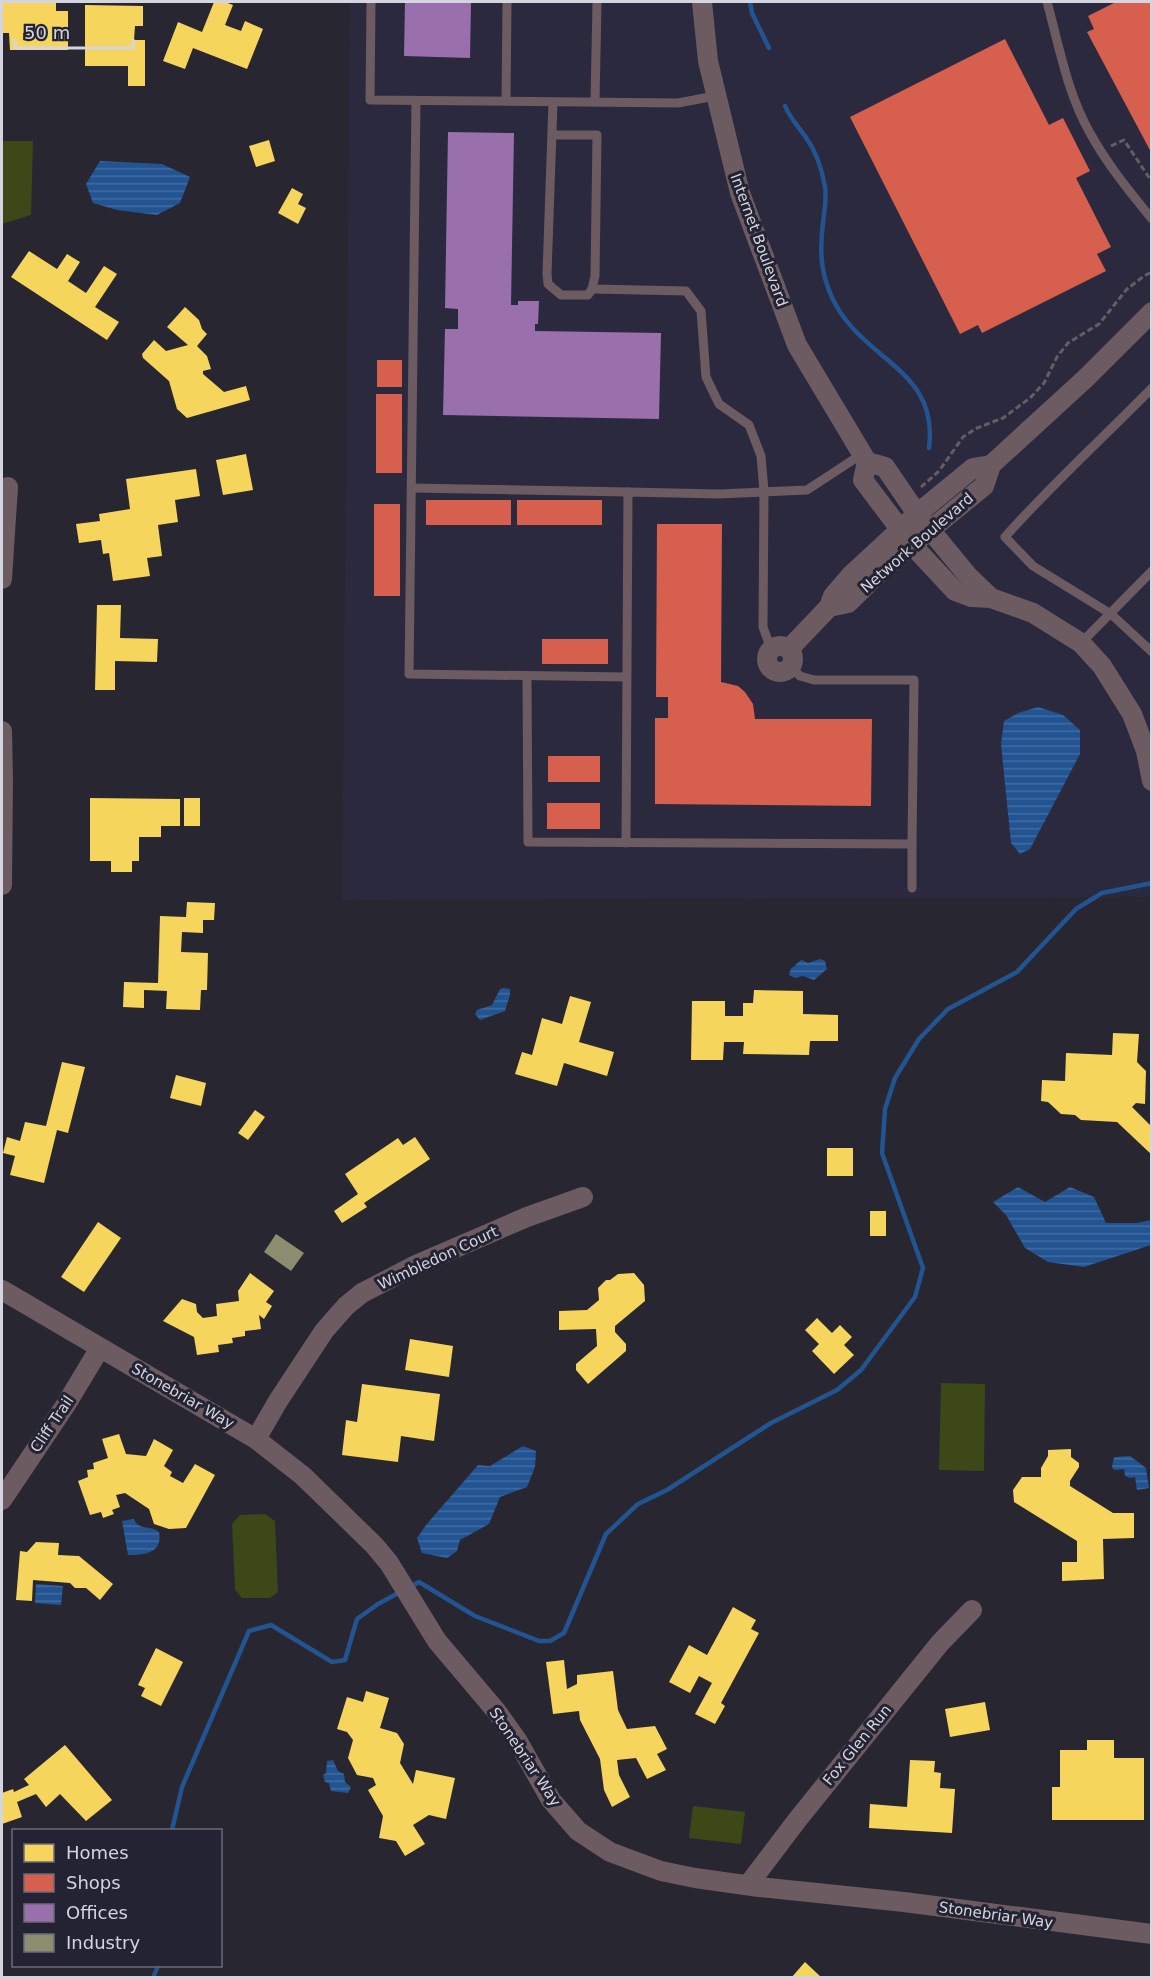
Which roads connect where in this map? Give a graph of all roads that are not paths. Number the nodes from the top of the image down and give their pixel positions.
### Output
1 (371, 2) edge
2 (507, 2) edge
3 (597, 2) edge
4 (702, 2) edge
5 (1047, 2) edge
6 (715, 96) junction
7 (416, 101) junction
8 (506, 101) junction
9 (553, 102) junction
10 (595, 102) junction
11 (552, 135) junction
12 (1152, 219) edge
13 (592, 289) junction
14 (1152, 312) edge
15 (1152, 388) edge
16 (864, 458) junction
17 (8, 487) dead end
18 (412, 488) junction
19 (764, 491) junction
20 (628, 492) junction
21 (918, 514) junction
22 (906, 537) junction
23 (1152, 572) edge
24 (2, 579) edge
25 (991, 598) junction
26 (1111, 614) junction
27 (1081, 643) junction
28 (1152, 652) edge
29 (784, 655) junction
30 (527, 676) junction
31 (626, 677) junction
32 (2, 731) edge
33 (1149, 750) edge
34 (1152, 781) edge
35 (626, 843) junction
36 (912, 844) junction
37 (2, 885) edge
38 (912, 888) dead end
39 (583, 1197) dead end
40 (2, 1290) edge
41 (100, 1348) junction
42 (256, 1439) junction
43 (2, 1500) edge
44 (972, 1610) dead end
45 (748, 1885) junction
46 (1152, 1934) edge

1 - 7 lane
2 - 8 lane
3 - 10 lane
4 - 6 street, Internet Boulevard
5 - 12 lane
6 - 10 lane
6 - 16 street, Internet Boulevard
7 - 8 lane
7 - 18 lane
8 - 9 lane
9 - 10 lane
9 - 11 lane
11 - 13 lane
11 - 13 lane
13 - 19 lane
14 - 21 street, Network Boulevard
15 - 26 lane
16 - 19 lane
16 - 21 street, Internet Boulevard
16 - 22 street, Internet Boulevard
17 - 24 street
18 - 20 lane
18 - 30 lane
19 - 20 lane
19 - 29 lane
20 - 31 lane
21 - 22 street, Network Boulevard
21 - 25 street, Internet Boulevard
22 - 25 street, Internet Boulevard
22 - 29 street, Network Boulevard
23 - 26 lane
25 - 27 street, Internet Boulevard
26 - 27 lane
26 - 28 lane
27 - 33 street, Internet Boulevard
29 - 36 lane
30 - 31 lane
30 - 35 lane
31 - 35 lane
32 - 37 street
33 - 34 street, Internet Boulevard
35 - 36 lane
36 - 38 lane
39 - 42 street, Wimbledon Court
40 - 41 street, Stonebriar Way
41 - 42 street, Stonebriar Way
41 - 43 street, Cliff Trail
42 - 45 street, Stonebriar Way
44 - 45 street, Fox Glen Run
45 - 46 street, Stonebriar Way

